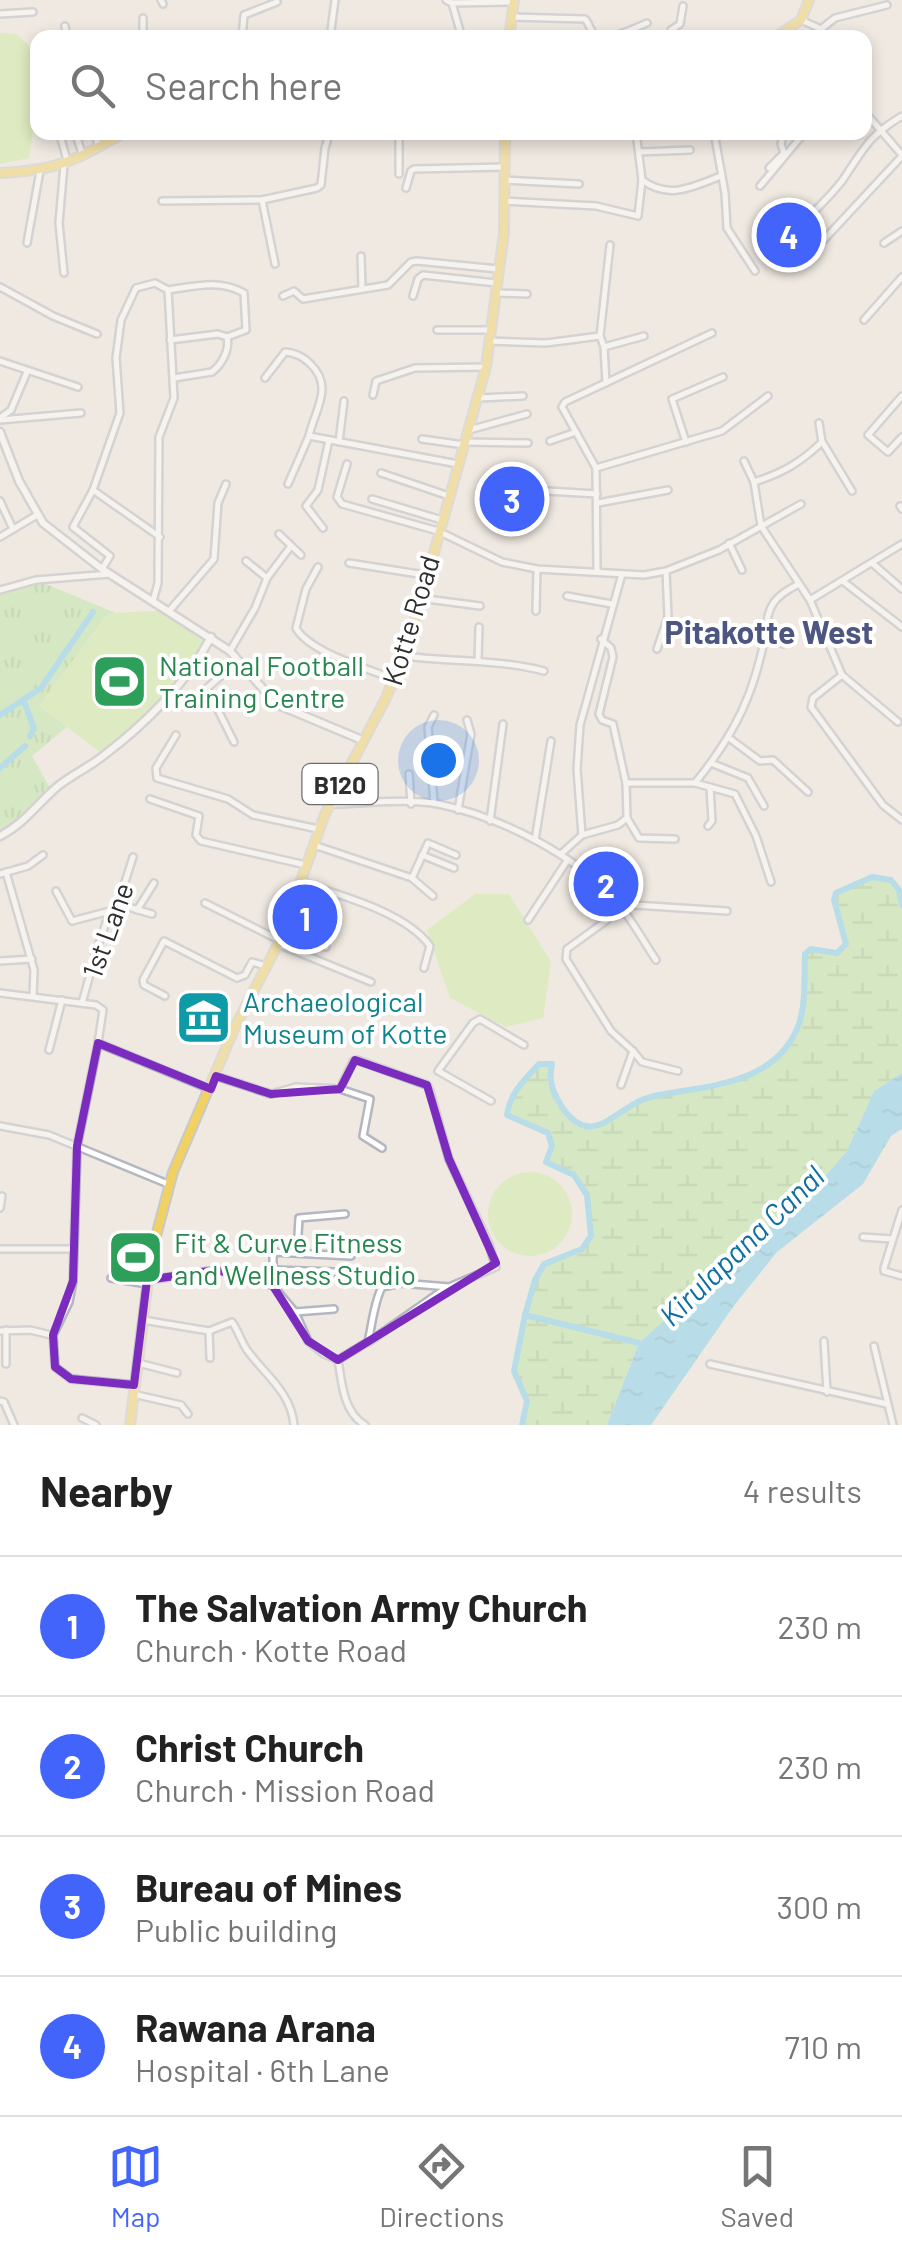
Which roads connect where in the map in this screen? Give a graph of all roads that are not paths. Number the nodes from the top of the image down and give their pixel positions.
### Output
1 (335, 0) edge
2 (809, 0) edge
3 (449, 1) edge
4 (514, 1) edge
5 (277, 2) edge
6 (887, 5) dead end
7 (683, 6) dead end
8 (33, 12) dead end
9 (0, 14) edge
10 (511, 17) junction
11 (143, 18) dead end
12 (801, 20) junction
13 (648, 24) dead end
14 (65, 26) dead end
15 (821, 29) joint
16 (65, 30) edge
17 (143, 30) edge
18 (243, 30) edge
19 (331, 30) edge
20 (459, 30) edge
21 (510, 30) edge
22 (591, 30) edge
23 (630, 30) edge
24 (671, 30) edge
25 (786, 30) edge
26 (902, 116) edge
27 (872, 121) edge
28 (879, 130) junction
29 (872, 137) edge
30 (61, 140) edge
31 (78, 140) edge
32 (96, 140) edge
33 (106, 140) edge
34 (328, 140) edge
35 (399, 140) edge
36 (505, 140) edge
37 (637, 140) edge
38 (715, 140) edge
39 (782, 140) edge
40 (798, 140) edge
41 (869, 140) edge
42 (99, 148) junction
43 (690, 150) dead end
44 (639, 152) junction
45 (83, 156) junction
46 (902, 156) edge
47 (66, 164) junction
48 (504, 167) junction
49 (769, 168) dead end
50 (40, 171) junction
51 (0, 173) edge
52 (399, 174) dead end
53 (721, 176) junction
54 (504, 180) junction
55 (642, 180) junction
56 (579, 184) dead end
57 (760, 186) dead end
58 (406, 188) dead end
59 (262, 200) junction
60 (162, 201) dead end
61 (505, 201) junction
62 (797, 229) dead end
63 (902, 231) edge
64 (27, 242) dead end
65 (884, 243) dead end
66 (610, 245) dead end
67 (361, 256) dead end
68 (807, 258) dead end
69 (275, 264) dead end
70 (498, 269) junction
71 (755, 270) dead end
72 (64, 273) dead end
73 (902, 277) edge
74 (0, 287) edge
75 (362, 288) junction
76 (495, 288) junction
77 (168, 290) junction
78 (527, 294) dead end
79 (283, 296) dead end
80 (413, 296) dead end
81 (864, 320) dead end
82 (437, 330) dead end
83 (490, 330) junction
84 (712, 333) dead end
85 (97, 334) dead end
86 (600, 336) junction
87 (644, 336) dead end
88 (227, 337) junction
89 (170, 340) junction
90 (490, 341) junction
91 (604, 347) junction
92 (0, 361) edge
93 (486, 367) junction
94 (26, 372) junction
95 (723, 377) dead end
96 (174, 378) junction
97 (265, 378) dead end
98 (606, 382) junction
99 (78, 387) dead end
100 (373, 395) dead end
101 (523, 396) dead end
102 (768, 396) dead end
103 (902, 396) edge
104 (479, 398) junction
105 (344, 401) dead end
106 (81, 413) dead end
107 (527, 414) dead end
108 (0, 419) edge
109 (819, 424) dead end
110 (469, 430) junction
111 (0, 432) edge
112 (576, 432) junction
113 (309, 436) junction
114 (902, 436) edge
115 (422, 439) dead end
116 (329, 440) junction
117 (550, 441) dead end
118 (340, 442) junction
119 (528, 442) dead end
120 (822, 442) junction
121 (686, 443) junction
122 (465, 444) junction
123 (744, 461) dead end
124 (347, 464) dead end
125 (458, 464) junction
126 (596, 468) junction
127 (380, 473) dead end
128 (754, 482) junction
129 (226, 484) dead end
130 (288, 484) dead end
131 (93, 490) junction
132 (668, 490) dead end
133 (547, 491) dead end
134 (852, 492) dead end
135 (597, 494) junction
136 (449, 496) junction
137 (372, 499) dead end
138 (0, 501) edge
139 (598, 503) junction
140 (801, 504) dead end
141 (37, 515) junction
142 (442, 520) junction
143 (762, 526) junction
144 (323, 528) dead end
145 (13, 529) junction
146 (438, 530) junction
147 (279, 534) dead end
148 (160, 536) junction
149 (0, 537) edge
150 (729, 543) junction
151 (291, 546) junction
152 (900, 548) edge
153 (302, 555) dead end
154 (246, 561) dead end
155 (349, 563) dead end
156 (872, 563) junction
157 (318, 567) dead end
158 (538, 569) junction
159 (742, 570) dead end
160 (597, 571) junction
161 (106, 572) junction
162 (666, 572) junction
163 (622, 574) junction
164 (425, 575) junction
165 (268, 578) junction
166 (844, 582) junction
167 (798, 585) junction
168 (902, 589) edge
169 (0, 590) edge
170 (568, 596) dead end
171 (419, 598) junction
172 (810, 600) junction
173 (153, 601) junction
174 (612, 604) junction
175 (480, 606) dead end
176 (170, 610) junction
177 (536, 610) dead end
178 (479, 626) dead end
179 (902, 628) edge
180 (766, 631) junction
181 (211, 637) junction
182 (602, 639) junction
183 (783, 644) dead end
184 (658, 649) dead end
185 (230, 650) junction
186 (404, 656) junction
187 (240, 660) junction
188 (478, 661) junction
189 (544, 671) dead end
190 (842, 675) junction
191 (394, 679) junction
192 (434, 716) dead end
193 (467, 720) dead end
194 (898, 722) dead end
195 (503, 724) dead end
196 (176, 736) dead end
197 (729, 738) junction
198 (362, 740) junction
199 (234, 742) dead end
200 (550, 742) dead end
201 (712, 763) junction
202 (409, 774) dead end
203 (626, 783) junction
204 (695, 783) junction
205 (710, 786) junction
206 (808, 792) dead end
207 (150, 800) dead end
208 (330, 804) junction
209 (410, 804) junction
210 (434, 804) junction
211 (764, 806) dead end
212 (458, 810) junction
213 (627, 818) junction
214 (902, 820) edge
215 (490, 821) junction
216 (708, 826) dead end
217 (318, 829) junction
218 (582, 835) junction
219 (0, 836) edge
220 (675, 839) dead end
221 (535, 840) junction
222 (314, 846) junction
223 (43, 855) dead end
224 (422, 855) junction
225 (456, 855) dead end
226 (560, 855) junction
227 (132, 857) dead end
228 (567, 861) junction
229 (307, 865) junction
230 (454, 868) dead end
231 (3, 873) edge
232 (412, 878) junction
233 (300, 882) junction
234 (771, 882) dead end
235 (154, 883) dead end
236 (56, 891) dead end
237 (433, 896) dead end
238 (118, 904) junction
239 (205, 904) dead end
240 (618, 904) junction
241 (136, 910) junction
242 (726, 910) dead end
243 (110, 911) junction
244 (152, 914) dead end
245 (528, 920) dead end
246 (280, 939) junction
247 (326, 947) dead end
248 (32, 959) junction
249 (656, 960) dead end
250 (0, 962) edge
251 (266, 967) junction
252 (424, 968) dead end
253 (371, 982) dead end
254 (0, 993) edge
255 (33, 995) junction
256 (165, 996) dead end
257 (62, 1000) junction
258 (82, 1002) junction
259 (98, 1043) junction
260 (524, 1045) dead end
261 (49, 1050) dead end
262 (633, 1052) junction
263 (438, 1071) junction
264 (678, 1071) dead end
265 (216, 1076) junction
266 (427, 1085) junction
267 (621, 1085) dead end
268 (211, 1089) junction
269 (340, 1089) junction
270 (490, 1101) dead end
271 (0, 1126) edge
272 (77, 1146) junction
273 (382, 1148) dead end
274 (168, 1184) junction
275 (2, 1196) edge
276 (0, 1208) edge
277 (902, 1210) edge
278 (345, 1214) dead end
279 (863, 1237) dead end
280 (892, 1239) junction
281 (73, 1249) junction
282 (0, 1250) edge
283 (297, 1252) junction
284 (351, 1256) dead end
285 (272, 1270) junction
286 (336, 1272) dead end
287 (902, 1276) edge
288 (111, 1278) dead end
289 (147, 1282) junction
290 (273, 1286) junction
291 (449, 1287) junction
292 (334, 1309) dead end
293 (295, 1312) junction
294 (144, 1320) junction
295 (3, 1330) edge
296 (208, 1331) junction
297 (53, 1335) junction
298 (824, 1341) dead end
299 (368, 1342) junction
300 (874, 1346) dead end
301 (210, 1358) dead end
302 (338, 1360) junction
303 (138, 1363) junction
304 (6, 1364) dead end
305 (710, 1364) dead end
306 (176, 1373) dead end
307 (134, 1389) junction
308 (827, 1392) junction
309 (0, 1401) edge
310 (887, 1404) junction
311 (188, 1414) dead end
312 (82, 1418) dead end
313 (14, 1425) edge
314 (96, 1425) edge
315 (130, 1425) edge
316 (294, 1425) edge
317 (365, 1425) edge
318 (892, 1425) edge

1 - 19 street
2 - 12 main road
3 - 4 street
3 - 20 street
4 - 10 main road
5 - 18 street
6 - 15 street
7 - 24 street
8 - 9 street
10 - 21 main road
10 - 22 street
11 - 17 street
12 - 15 street
12 - 25 main road
13 - 23 street
14 - 16 street
26 - 28 street
27 - 28 street
28 - 29 street
28 - 46 street
30 - 47 street
31 - 45 street
32 - 42 street
33 - 42 main road
34 - 59 street
35 - 52 street
36 - 48 main road, Kotte Road / B120
37 - 44 street
38 - 53 street
39 - 49 street
40 - 57 street
41 - 62 street
42 - 45 main road
43 - 44 street
44 - 55 street
45 - 47 main road
46 - 68 street
47 - 50 main road
47 - 72 street
48 - 54 main road, Kotte Road / B120
48 - 58 street
50 - 51 main road
50 - 64 street
53 - 55 street
53 - 71 street
54 - 56 street
54 - 61 main road, Kotte Road / B120
55 - 61 street
59 - 60 street
59 - 69 street
61 - 70 main road, Kotte Road / B120
63 - 65 street
66 - 86 street
67 - 75 street
70 - 75 street
70 - 76 main road, Kotte Road / B120
73 - 81 street
74 - 85 street
75 - 79 street
76 - 78 street
76 - 80 street
76 - 83 main road, Kotte Road / B120
77 - 88 street
77 - 89 street
77 - 131 street
82 - 83 street
83 - 90 main road, Kotte Road / B120
84 - 98 street
86 - 90 street
86 - 91 street
87 - 91 street
88 - 89 street
88 - 96 street
89 - 96 street
90 - 93 main road, Kotte Road / B120
91 - 98 street
92 - 94 street
93 - 100 street
93 - 104 main road, Kotte Road / B120
94 - 99 street
94 - 108 street
95 - 121 street
96 - 148 street
97 - 113 street
98 - 112 street
101 - 104 street
102 - 121 street
103 - 114 street
104 - 110 main road, Kotte Road / B120
105 - 118 street
106 - 108 street
107 - 110 street
109 - 120 street
110 - 122 main road, Kotte Road / B120
111 - 141 street
112 - 117 street
112 - 126 street
113 - 116 street
113 - 130 street
115 - 122 street
116 - 118 street
116 - 144 street
118 - 125 street
119 - 122 street
120 - 128 street
120 - 134 street
121 - 126 street
122 - 125 main road, Kotte Road / B120
123 - 128 street
124 - 146 street
125 - 136 main road, Kotte Road / B120
126 - 135 street
127 - 136 street
128 - 143 street
129 - 176 street
131 - 148 street
131 - 161 street
132 - 139 street
133 - 135 street
135 - 139 street
136 - 142 main road, Kotte Road / B120
137 - 142 street
138 - 145 street
139 - 160 street
140 - 143 street
141 - 145 street
141 - 161 street
142 - 146 main road, Kotte Road / B120
143 - 150 street
143 - 167 street
145 - 149 street
146 - 158 street
146 - 164 main road, Kotte Road / B120
147 - 151 street
148 - 173 street
150 - 159 street
150 - 162 street
151 - 153 street
151 - 165 street
152 - 156 street
154 - 165 street
155 - 164 street
156 - 166 street
156 - 168 street
157 - 191 street
158 - 160 street
158 - 177 street
160 - 163 street
161 - 169 street
161 - 173 street
162 - 163 street
162 - 184 street
163 - 174 street
164 - 171 main road, Kotte Road / B120
165 - 185 street
166 - 172 street
166 - 179 street
167 - 172 street
167 - 180 street
170 - 174 street
171 - 175 street
171 - 186 main road, Kotte Road / B120
172 - 190 street
173 - 176 street
174 - 182 street
176 - 181 street
178 - 188 street
180 - 183 street
180 - 197 street
181 - 185 street
181 - 219 street
182 - 203 street
182 - 218 street
185 - 187 street
186 - 188 street
186 - 191 main road, Kotte Road / B120
187 - 198 street
187 - 199 street
188 - 189 street
190 - 194 street
190 - 214 street
191 - 198 main road, Kotte Road / B120
192 - 210 street
193 - 212 street
195 - 215 street
196 - 217 street
197 - 201 street
197 - 206 street
198 - 208 main road, Kotte Road / B120
200 - 221 street
201 - 204 street
201 - 211 street
202 - 209 street
203 - 204 street
203 - 213 street
204 - 205 street
205 - 216 street
205 - 234 street
207 - 229 street
208 - 209 street
208 - 217 main road, Kotte Road / B120
209 - 210 street
210 - 212 street
212 - 215 street
213 - 218 street
213 - 220 street
215 - 221 street
217 - 222 main road, Kotte Road / B120
218 - 226 street
221 - 226 street
222 - 229 main road, Kotte Road / B120
222 - 232 street
223 - 231 street
224 - 225 street
224 - 230 street
224 - 232 street
226 - 228 street
227 - 238 street, 1st Lane
228 - 240 street
228 - 245 street
229 - 233 main road, Kotte Road / B120
231 - 248 street
232 - 237 street
233 - 246 main road, Kotte Road / B120
233 - 252 street
235 - 241 street
236 - 243 street
238 - 241 street
238 - 243 street, 1st Lane
239 - 246 street
240 - 242 street
240 - 249 street
240 - 262 street
241 - 244 street
243 - 258 street, 1st Lane
246 - 247 street
246 - 251 main road, Kotte Road / B120
246 - 253 street
248 - 250 street
248 - 255 street
251 - 256 street
251 - 265 main road, Kotte Road / B120
254 - 255 street
255 - 257 street
257 - 258 street
257 - 261 street
258 - 259 street
259 - 268 street
259 - 272 street
260 - 263 street
262 - 264 street
262 - 267 street
263 - 266 street
263 - 270 street
265 - 268 main road, Kotte Road / B120
265 - 269 street
266 - 269 street
266 - 291 street
268 - 274 main road, Kotte Road / B120
269 - 273 street
271 - 272 street
272 - 274 street
272 - 281 street
274 - 289 main road, Kotte Road / B120
275 - 276 street
277 - 280 street
278 - 283 street
279 - 280 street
280 - 287 street
281 - 282 street
281 - 297 street
283 - 284 street
283 - 285 street
285 - 286 street
285 - 290 street
288 - 289 street
289 - 290 street
289 - 294 main road, Kotte Road / B120
290 - 293 street
291 - 299 street
291 - 299 street
292 - 293 street
293 - 302 street
294 - 296 street
294 - 303 main road, Kotte Road / B120
295 - 297 street
295 - 304 street
296 - 301 street
296 - 316 street
297 - 307 street
298 - 308 street
299 - 302 street
300 - 310 street
302 - 317 street
303 - 306 street
303 - 307 main road, Kotte Road / B120
305 - 308 street
307 - 311 street
307 - 315 main road, Kotte Road / B120
308 - 310 street
309 - 313 street
310 - 318 street
312 - 314 street

